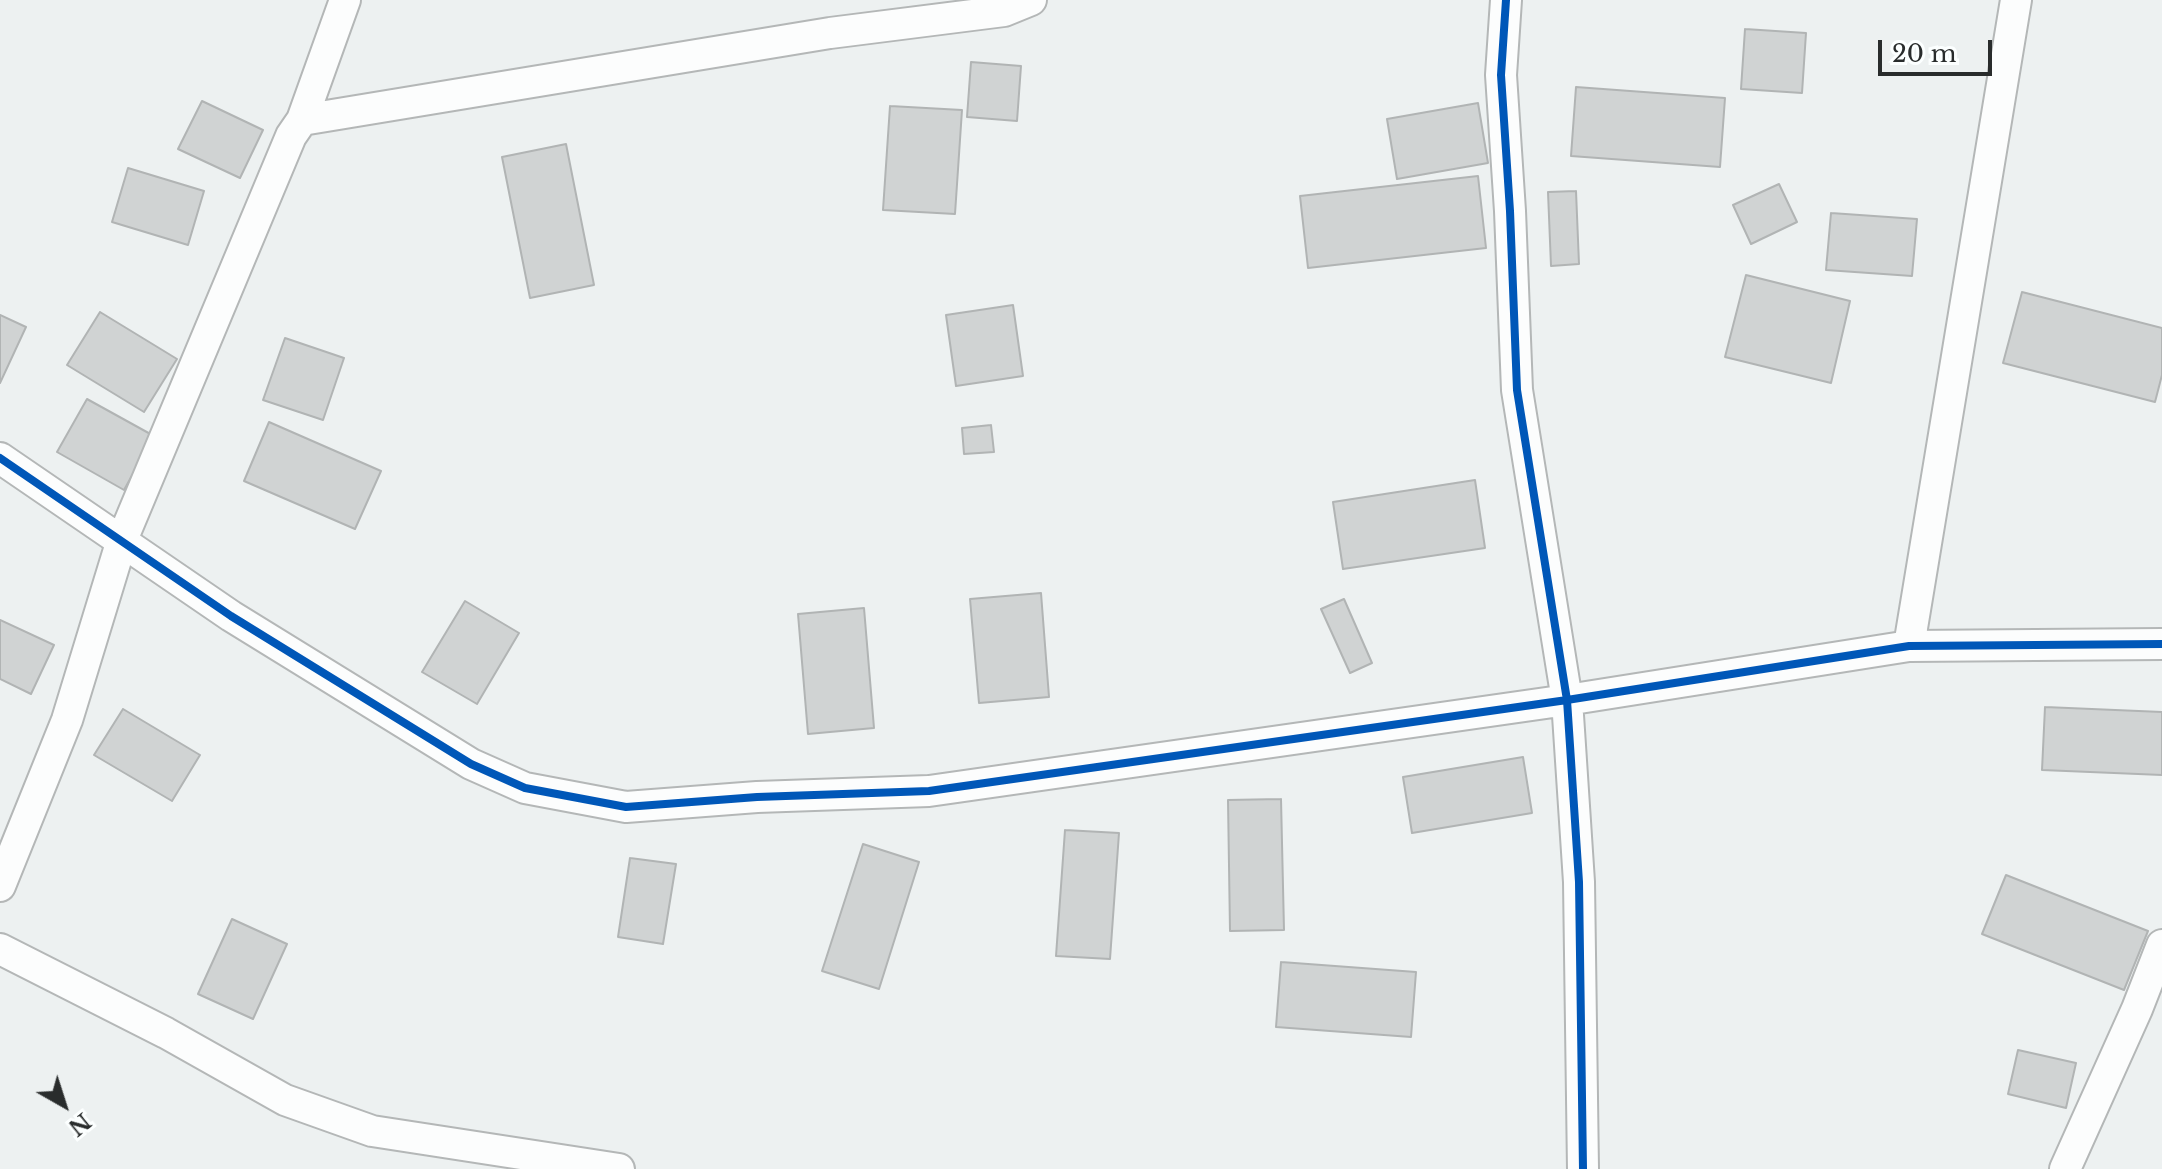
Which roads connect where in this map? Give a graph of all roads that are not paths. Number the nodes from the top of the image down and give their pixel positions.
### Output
1 (345, 0) edge
2 (1031, 0) edge
3 (1506, 0) edge
4 (2016, 0) edge
5 (302, 120) junction
6 (0, 458) edge
7 (122, 540) junction
8 (2162, 644) edge
9 (1909, 646) junction
10 (1567, 700) junction
11 (0, 886) edge
12 (2162, 945) edge
13 (0, 949) edge
14 (619, 1169) edge
15 (1583, 1169) edge
16 (2065, 1169) edge

1 - 5 street
2 - 5 street
3 - 10 street
4 - 9 street
5 - 7 street
6 - 7 street
7 - 10 street
7 - 11 street
8 - 9 street
9 - 10 street
10 - 15 street
12 - 16 street
13 - 14 street

